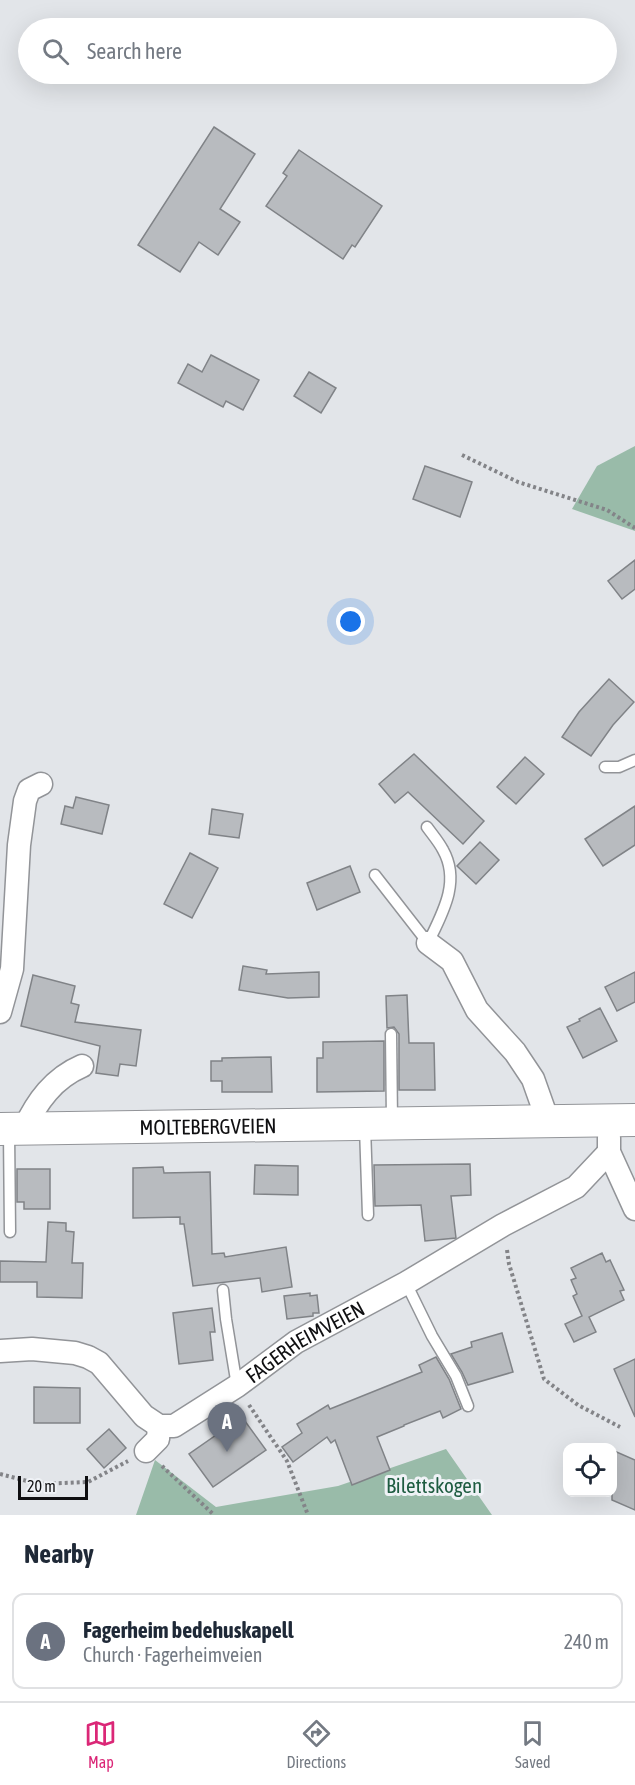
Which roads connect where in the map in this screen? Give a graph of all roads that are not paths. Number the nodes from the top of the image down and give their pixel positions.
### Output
1 (635, 760) edge
2 (604, 767) dead end
3 (41, 784) dead end
4 (427, 827) dead end
5 (375, 875) dead end
6 (428, 943) junction
7 (0, 1012) edge
8 (391, 1034) dead end
9 (82, 1066) dead end
10 (544, 1121) junction
11 (378, 1124) junction
12 (11, 1129) edge
13 (617, 1131) edge
14 (635, 1209) edge
15 (368, 1215) dead end
16 (10, 1232) dead end
17 (406, 1283) junction
18 (223, 1290) dead end
19 (0, 1341) edge
20 (0, 1351) edge
21 (237, 1386) junction
22 (468, 1406) dead end
23 (159, 1426) junction
24 (146, 1451) road end

1 - 2 lane
3 - 7 street
4 - 6 lane
5 - 6 lane
6 - 10 street
8 - 11 lane
9 - 12 street
10 - 11 main road, MOLTEBERGVEIEN
10 - 13 main road, MOLTEBERGVEIEN
11 - 12 main road, MOLTEBERGVEIEN
11 - 15 lane
12 - 16 lane
13 - 14 street
13 - 17 street, FAGERHEIMVEIEN
17 - 21 street, FAGERHEIMVEIEN
17 - 22 lane
18 - 21 lane
19 - 20 lane
20 - 23 street
21 - 23 street, FAGERHEIMVEIEN
23 - 24 street

